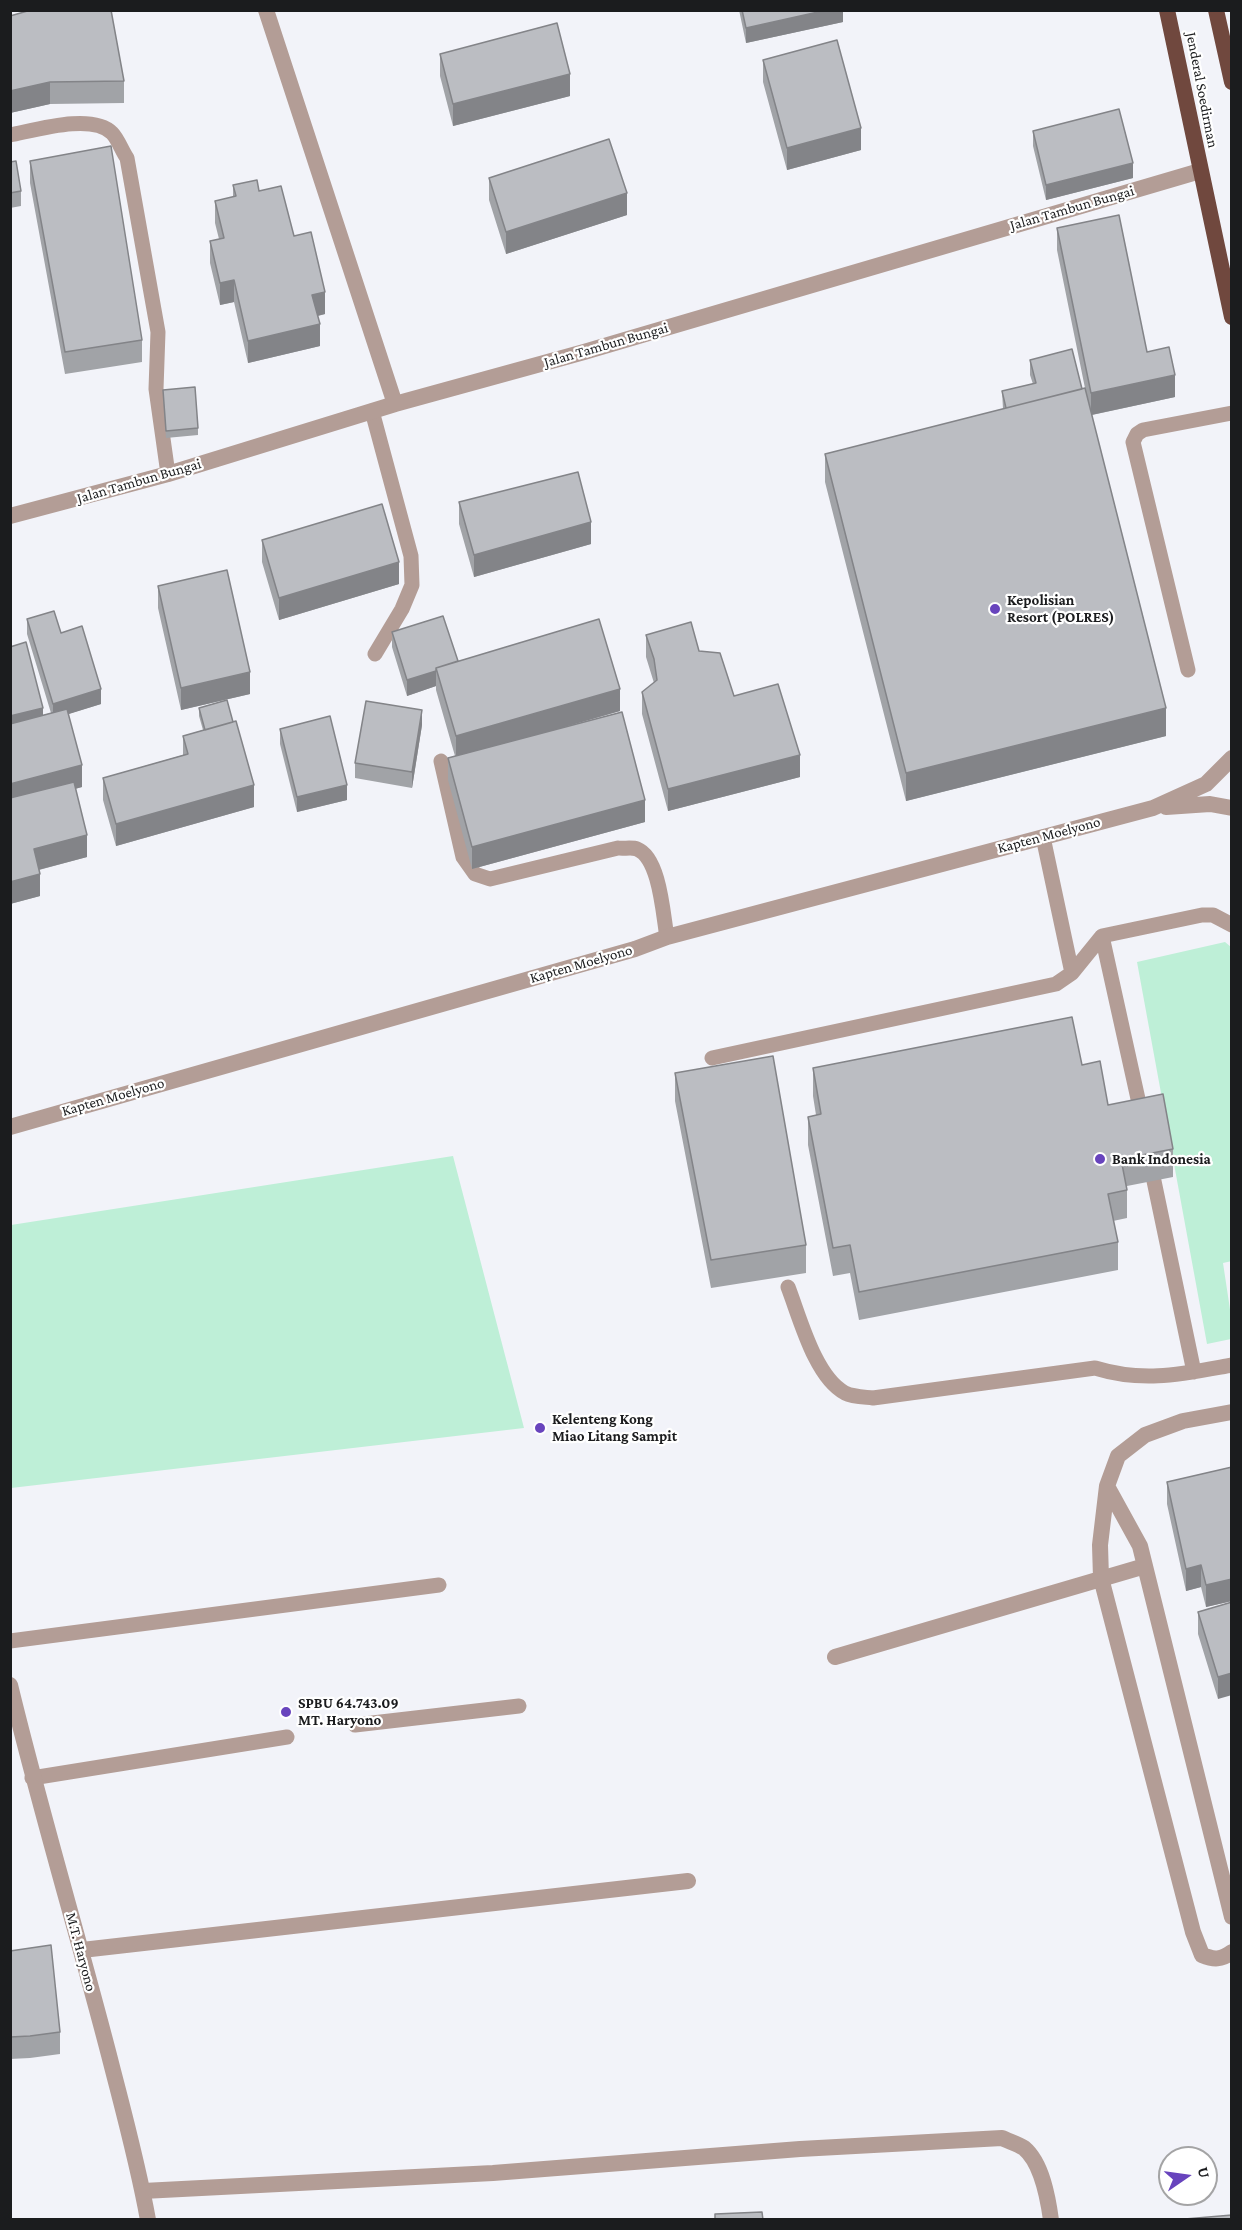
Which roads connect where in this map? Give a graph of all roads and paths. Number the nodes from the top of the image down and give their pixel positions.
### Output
1 (266, 10) edge
2 (1167, 10) edge
3 (1216, 10) edge
4 (1232, 82) edge
5 (10, 135) edge
6 (1200, 171) junction
7 (1232, 317) edge
8 (396, 404) junction
9 (372, 411) junction
10 (1232, 413) edge
11 (168, 474) junction
12 (10, 516) edge
13 (375, 654) dead end
14 (1188, 670) dead end
15 (1232, 758) edge
16 (441, 761) dead end
17 (1153, 808) junction
18 (1232, 808) edge
19 (1043, 837) junction
20 (1232, 925) edge
21 (1102, 936) junction
22 (667, 937) junction
23 (1072, 973) junction
24 (712, 1058) dead end
25 (1144, 1126) edge
26 (10, 1127) edge
27 (1154, 1181) edge
28 (788, 1287) dead end
29 (1232, 1365) edge
30 (1194, 1372) junction
31 (1232, 1412) edge
32 (1107, 1486) junction
33 (1145, 1566) junction
34 (1101, 1578) junction
35 (439, 1585) dead end
36 (10, 1641) edge
37 (835, 1657) dead end
38 (10, 1685) edge
39 (519, 1706) dead end
40 (355, 1725) dead end
41 (287, 1737) dead end
42 (32, 1778) junction
43 (688, 1881) dead end
44 (1232, 1917) edge
45 (82, 1950) junction
46 (1232, 1952) edge
47 (143, 2191) junction
48 (148, 2220) edge
49 (1051, 2220) edge

1 - 8 street
2 - 6 highway, Jenderal Soedirman
3 - 4 highway, Jenderal Soedirman
5 - 11 lane
6 - 7 highway, Jenderal Soedirman
6 - 8 street, Jalan Tambun Bungai
8 - 9 street, Jalan Tambun Bungai
9 - 11 street, Jalan Tambun Bungai
9 - 13 lane
10 - 14 lane
11 - 12 street, Jalan Tambun Bungai
15 - 17 street
16 - 22 lane
17 - 18 street
17 - 19 street, Kapten Moelyono
19 - 22 street, Kapten Moelyono
19 - 23 lane
20 - 21 lane
21 - 23 lane
21 - 25 lane
22 - 26 street, Kapten Moelyono
23 - 24 lane
27 - 30 lane
28 - 30 lane
29 - 30 lane
31 - 32 street
32 - 33 street
32 - 34 street
33 - 34 street
33 - 44 street
34 - 37 street
34 - 46 street
35 - 36 lane
38 - 42 street, M.T. Haryono
39 - 40 lane
41 - 42 lane
42 - 45 street, M.T. Haryono
43 - 45 street
45 - 47 street, M.T. Haryono
47 - 48 street, M.T. Haryono
47 - 49 street

